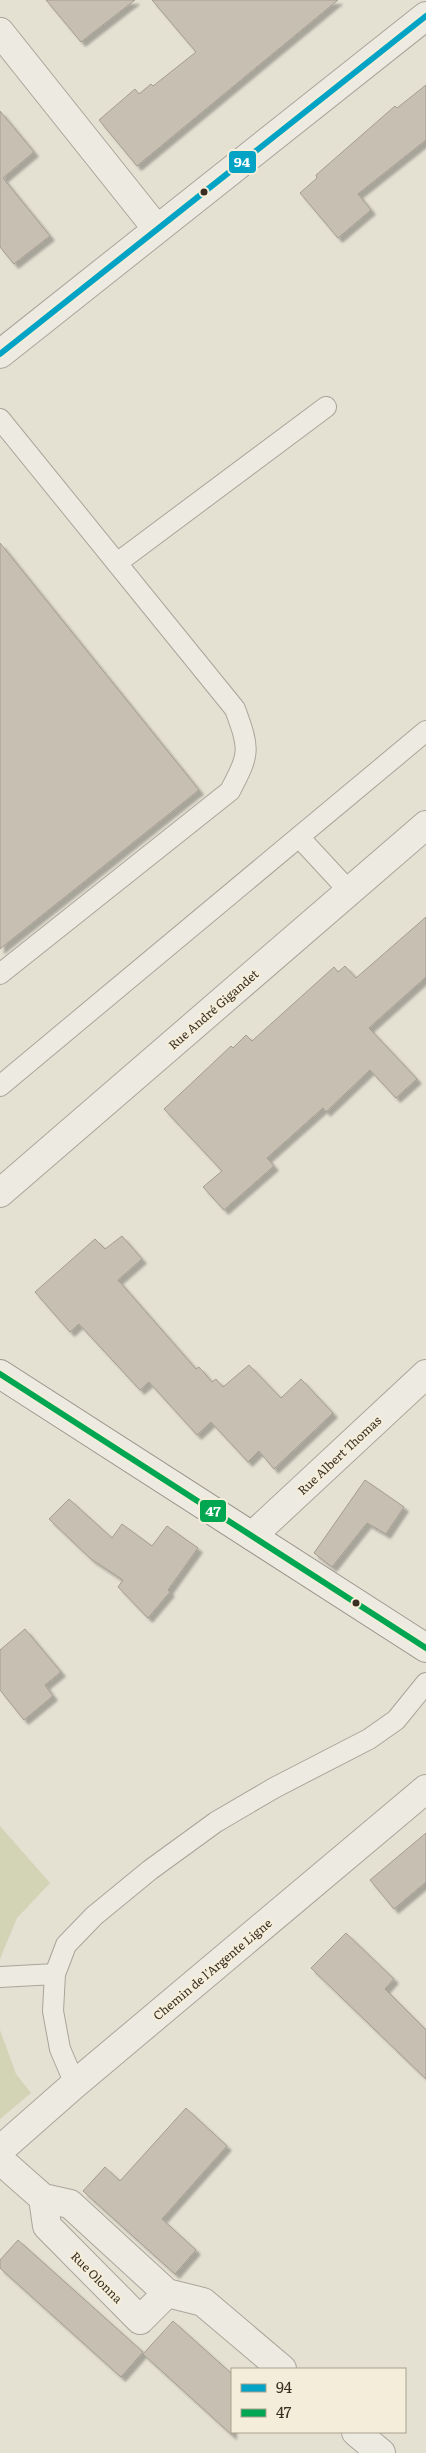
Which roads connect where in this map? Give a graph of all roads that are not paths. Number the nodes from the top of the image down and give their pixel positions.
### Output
1 (426, 16) edge
2 (0, 32) edge
3 (157, 229) junction
4 (0, 354) edge
5 (326, 407) dead end
6 (0, 419) edge
7 (116, 563) junction
8 (426, 731) edge
9 (426, 825) edge
10 (299, 837) junction
11 (349, 891) junction
12 (0, 974) edge
13 (0, 1086) edge
14 (0, 1193) edge
15 (0, 1374) edge
16 (426, 1374) edge
17 (252, 1536) junction
18 (426, 1648) edge
19 (426, 1683) edge
20 (426, 1789) edge
21 (55, 1974) junction
22 (0, 1978) edge
23 (75, 2084) junction
24 (0, 2150) edge
25 (0, 2160) edge
26 (43, 2198) junction
27 (167, 2292) junction
28 (281, 2368) edge
29 (357, 2433) edge
30 (381, 2453) edge

1 - 3 street
2 - 3 street
3 - 4 street
5 - 7 lane
6 - 7 lane
7 - 12 lane
8 - 10 lane
9 - 11 street, Rue André Gigandet
10 - 11 lane
10 - 13 lane
11 - 14 street, Rue André Gigandet
15 - 17 street
16 - 17 street, Rue Albert Thomas
17 - 18 street
19 - 21 lane
20 - 23 street, Chemin de l'Argente Ligne
21 - 22 lane
21 - 23 lane
23 - 24 street, Chemin de l'Argente Ligne
25 - 26 street
26 - 27 street
26 - 27 street, Rue Olonna
27 - 28 street
29 - 30 street

